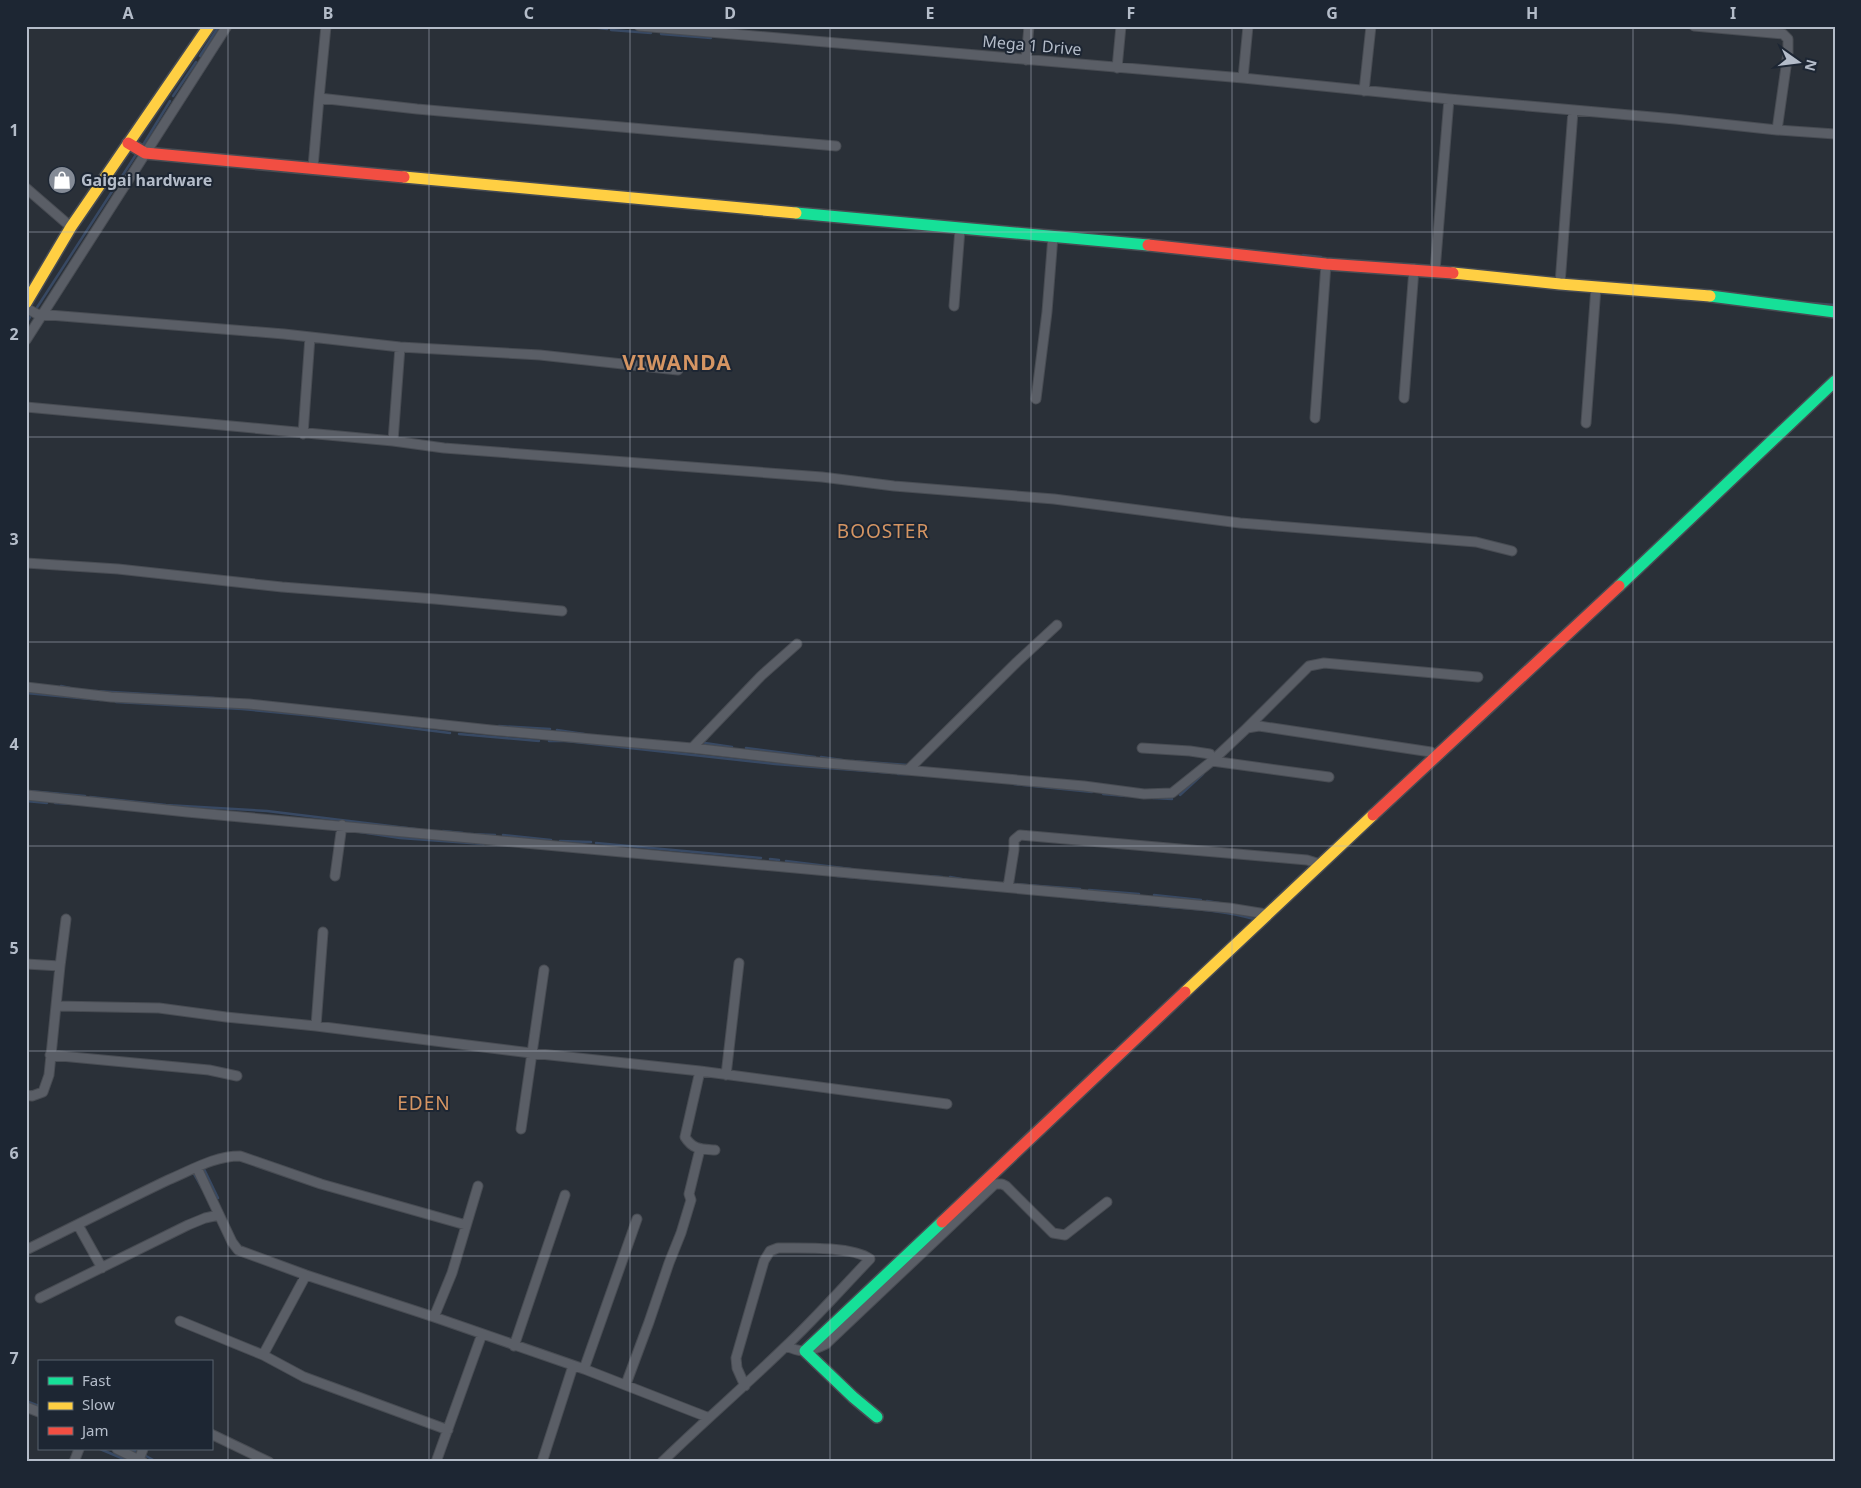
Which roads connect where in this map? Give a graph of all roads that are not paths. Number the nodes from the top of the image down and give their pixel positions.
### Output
1 (208, 26) edge
2 (227, 26) edge
3 (326, 26) edge
4 (639, 26) edge
5 (1029, 26) edge
6 (1121, 26) edge
7 (1248, 26) edge
8 (1371, 26) edge
9 (1694, 26) edge
10 (190, 54) junction
11 (1026, 60) junction
12 (203, 62) junction
13 (1117, 68) junction
14 (1243, 78) junction
15 (1364, 91) junction
16 (162, 94) junction
17 (319, 98) junction
18 (1449, 99) junction
19 (178, 102) junction
20 (1573, 111) junction
21 (1777, 130) junction
22 (1835, 134) edge
23 (128, 143) junction
24 (836, 146) dead end
25 (145, 153) junction
26 (313, 167) junction
27 (26, 188) edge
28 (71, 227) junction
29 (960, 229) junction
30 (1053, 236) junction
31 (1326, 264) junction
32 (1414, 270) junction
33 (1435, 272) junction
34 (1560, 284) junction
35 (1596, 287) junction
36 (26, 303) edge
37 (954, 306) dead end
38 (26, 308) edge
39 (1835, 312) edge
40 (44, 314) junction
41 (310, 336) junction
42 (26, 340) edge
43 (400, 347) junction
44 (678, 370) dead end
45 (1835, 381) edge
46 (1404, 398) dead end
47 (1036, 399) dead end
48 (26, 407) edge
49 (1315, 418) dead end
50 (1586, 423) dead end
51 (303, 434) junction
52 (393, 441) junction
53 (1512, 551) dead end
54 (26, 563) edge
55 (562, 611) dead end
56 (1057, 625) dead end
57 (797, 644) dead end
58 (1478, 677) dead end
59 (26, 687) edge
60 (1247, 728) junction
61 (692, 748) junction
62 (1142, 748) dead end
63 (1431, 752) dead end
64 (1212, 760) junction
65 (908, 770) junction
66 (1329, 777) dead end
67 (26, 795) edge
68 (342, 825) junction
69 (1320, 864) junction
70 (335, 876) dead end
71 (1008, 887) junction
72 (1266, 914) junction
73 (66, 918) dead end
74 (323, 932) dead end
75 (738, 963) dead end
76 (26, 964) edge
77 (60, 966) junction
78 (544, 970) dead end
79 (56, 1006) junction
80 (316, 1026) junction
81 (532, 1053) junction
82 (50, 1055) junction
83 (700, 1071) junction
84 (726, 1075) junction
85 (237, 1076) dead end
86 (26, 1095) edge
87 (946, 1104) dead end
88 (521, 1129) dead end
89 (700, 1149) junction
90 (715, 1150) dead end
91 (197, 1168) junction
92 (478, 1186) dead end
93 (565, 1195) dead end
94 (1107, 1202) dead end
95 (219, 1215) junction
96 (637, 1219) dead end
97 (78, 1225) junction
98 (466, 1226) junction
99 (26, 1250) edge
100 (102, 1268) junction
101 (306, 1276) junction
102 (40, 1298) dead end
103 (434, 1317) junction
104 (180, 1321) dead end
105 (482, 1334) junction
106 (514, 1346) junction
107 (787, 1346) junction
108 (804, 1351) junction
109 (263, 1355) junction
110 (574, 1366) junction
111 (584, 1369) junction
112 (626, 1384) junction
113 (745, 1386) junction
114 (26, 1407) edge
115 (38, 1412) edge
116 (707, 1417) junction
117 (877, 1417) dead end
118 (448, 1430) junction
119 (212, 1434) edge
120 (78, 1450) edge
121 (119, 1450) edge
122 (141, 1461) edge
123 (74, 1462) edge
124 (269, 1462) edge
125 (436, 1462) edge
126 (542, 1462) edge
127 (662, 1462) edge

1 - 10 street
2 - 12 street
3 - 17 street
4 - 11 street, Mega 1 Drive
5 - 11 street
6 - 13 street
7 - 14 street
8 - 15 street
9 - 21 street
10 - 12 street
10 - 16 street
11 - 13 street, Mega 1 Drive
12 - 19 street
13 - 14 street, Mega 1 Drive
14 - 15 street, Mega 1 Drive
15 - 18 street, Mega 1 Drive
16 - 19 street
16 - 23 street
17 - 24 street
17 - 26 street
18 - 20 street, Mega 1 Drive
18 - 33 street
19 - 25 street
20 - 21 street, Mega 1 Drive
20 - 34 street
21 - 22 street, Mega 1 Drive
23 - 25 street
23 - 28 street
25 - 26 street
25 - 40 street
26 - 29 street
27 - 28 street
28 - 36 street
29 - 30 street
29 - 37 street
30 - 31 street
30 - 47 street
31 - 32 street
31 - 49 street
32 - 33 street
32 - 46 street
33 - 34 street
34 - 35 street
35 - 39 street
35 - 50 street
38 - 40 street
40 - 41 street
40 - 42 street
41 - 43 street
41 - 51 street
43 - 44 street
43 - 52 street
45 - 69 street
48 - 51 street
51 - 52 street
52 - 53 street
54 - 55 street
56 - 65 street
57 - 61 street
58 - 60 street
59 - 61 street
60 - 63 street
60 - 64 street
61 - 65 street
62 - 64 street
64 - 65 street
64 - 66 street
67 - 68 street
68 - 70 street
68 - 71 street
69 - 71 street
69 - 72 street
71 - 72 street
72 - 108 street
73 - 77 street
74 - 80 street
75 - 84 street
76 - 77 street
77 - 79 street
78 - 81 street
79 - 80 street
79 - 82 street
80 - 81 street
81 - 83 street
81 - 88 street
82 - 85 street
82 - 86 street
83 - 84 street
83 - 89 street
84 - 87 street
89 - 90 street
89 - 112 street
91 - 95 street
91 - 97 street
91 - 98 street
92 - 98 street
93 - 106 street
94 - 108 street
95 - 100 street
95 - 101 street
96 - 111 street
97 - 99 street
97 - 100 street
98 - 103 street
100 - 102 street
101 - 103 street
101 - 109 street
103 - 105 street
104 - 109 street
105 - 106 street
105 - 118 street
106 - 110 street
107 - 108 street
107 - 113 street
107 - 113 street
108 - 117 street
109 - 118 street
110 - 111 street
110 - 126 street
111 - 112 street
112 - 116 street
113 - 116 street
114 - 115 street
116 - 127 street
118 - 125 street
119 - 124 street
120 - 123 street
121 - 122 street

